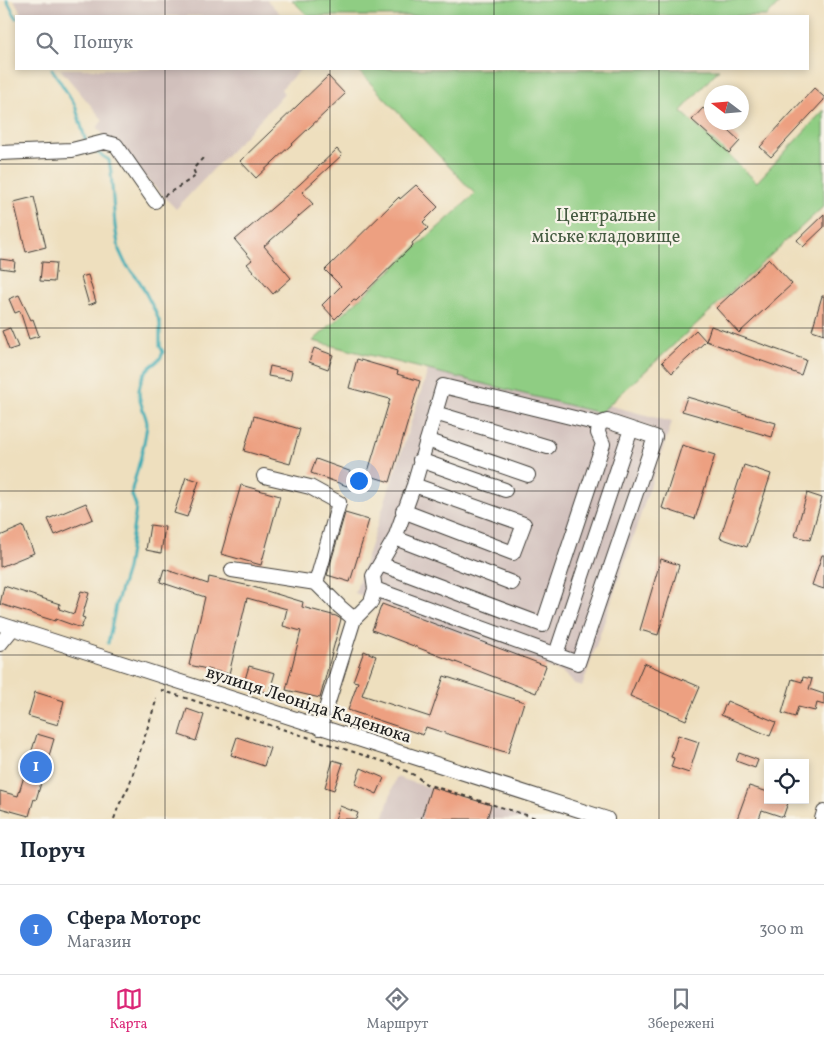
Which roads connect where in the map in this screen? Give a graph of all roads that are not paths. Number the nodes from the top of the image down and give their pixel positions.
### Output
1 (0, 153) edge
2 (155, 201) road end
3 (435, 414) junction
4 (599, 424) junction
5 (631, 429) junction
6 (427, 440) junction
7 (548, 447) dead end
8 (420, 460) junction
9 (528, 475) dead end
10 (264, 476) dead end
11 (414, 485) junction
12 (505, 490) dead end
13 (404, 511) junction
14 (395, 538) junction
15 (380, 564) junction
16 (232, 570) dead end
17 (316, 583) junction
18 (512, 583) dead end
19 (375, 589) junction
20 (354, 618) junction
21 (6, 626) edge
22 (0, 644) edge
23 (556, 654) junction
24 (320, 728) junction
25 (824, 812) edge
26 (606, 819) edge
27 (822, 819) edge

1 - 2 street
3 - 4 street
3 - 6 street
3 - 7 street
4 - 5 street
4 - 15 street
5 - 23 street
5 - 23 street
6 - 8 street
6 - 9 street
8 - 11 street
8 - 12 street
10 - 17 street
11 - 13 street
11 - 13 street
13 - 14 street
14 - 15 street
14 - 18 street
15 - 19 street
16 - 17 street
17 - 20 street
19 - 20 street
19 - 23 street
20 - 24 street
21 - 22 street
21 - 24 street, вулиця Леоніда Каденюка
24 - 26 street, вулиця Леоніда Каденюка
25 - 27 street

